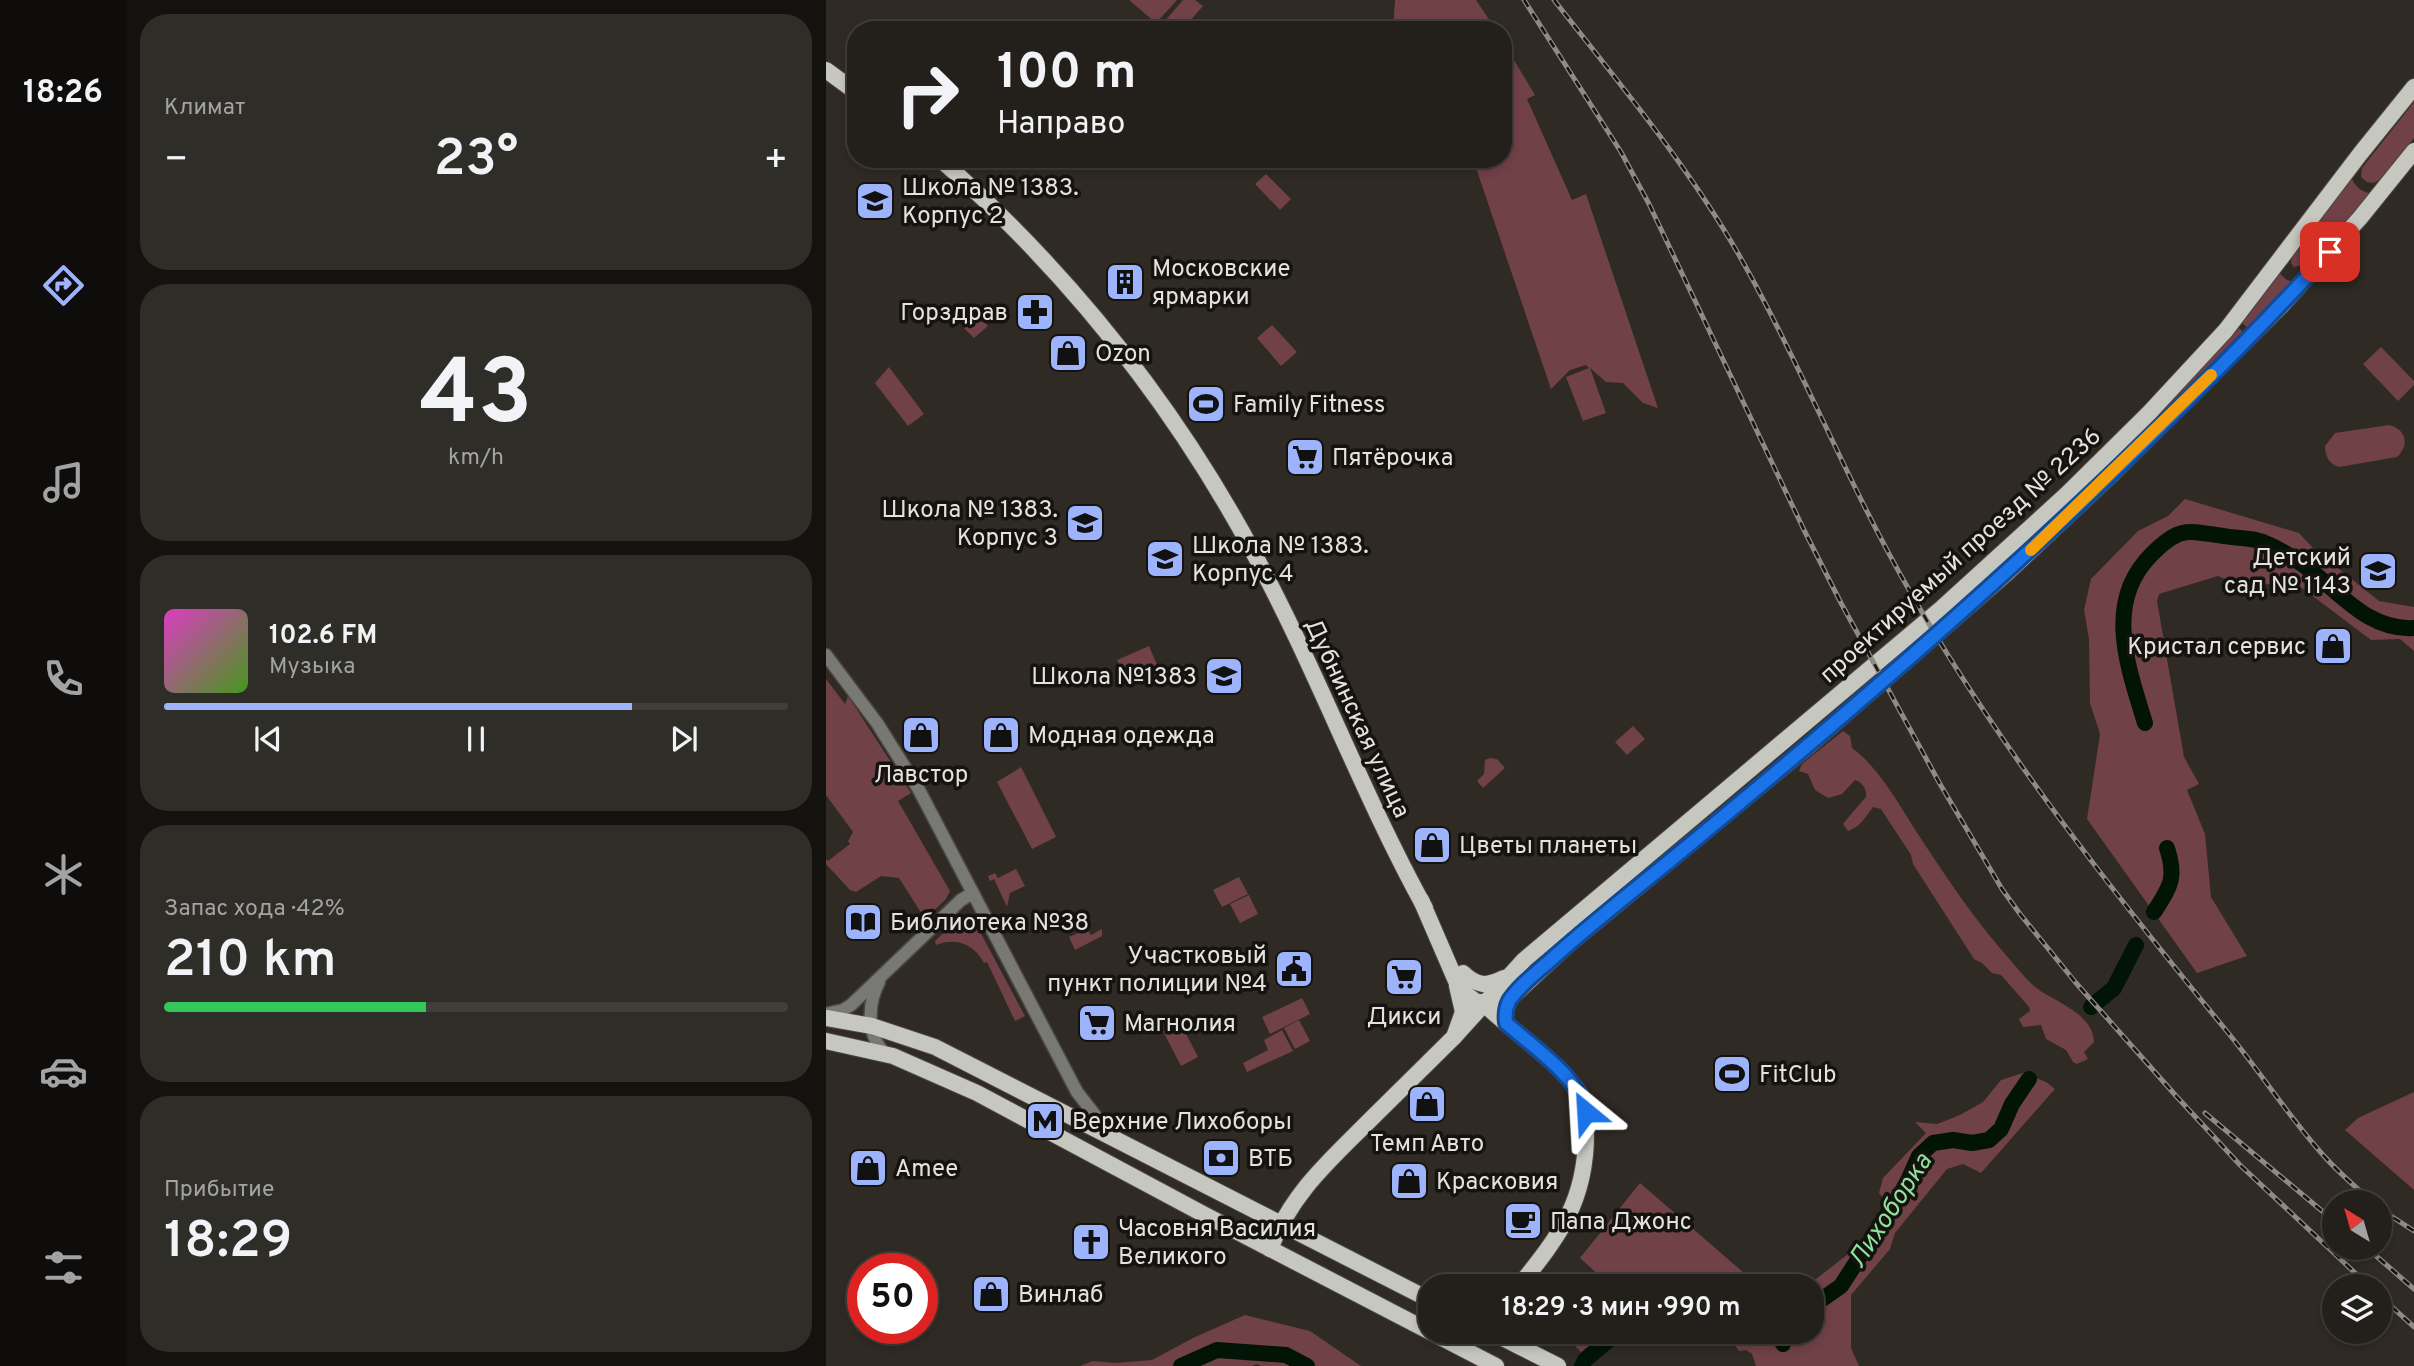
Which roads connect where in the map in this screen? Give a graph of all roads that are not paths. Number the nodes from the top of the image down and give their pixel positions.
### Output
1 (826, 70) edge
2 (847, 85) edge
3 (2414, 87) edge
4 (2414, 151) edge
5 (950, 168) edge
6 (826, 655) edge
7 (973, 893) junction
8 (883, 976) junction
9 (1508, 976) junction
10 (1460, 977) junction
11 (1515, 994) junction
12 (1482, 1003) junction
13 (826, 1016) edge
14 (1506, 1023) junction
15 (872, 1026) junction
16 (1454, 1037) junction
17 (826, 1041) edge
18 (885, 1054) junction
19 (1114, 1139) junction
20 (1280, 1224) junction
21 (1270, 1249) junction
22 (1528, 1274) edge
23 (1418, 1294) edge
24 (1522, 1344) edge
25 (1496, 1366) edge
26 (1558, 1366) edge

1 - 2 main road
3 - 9 main road, проектируемый проезд № 2236
4 - 11 main road, проектируемый проезд № 2236
5 - 10 main road, Дубнинская улица
6 - 7 street
7 - 8 street
7 - 19 street
8 - 13 street
8 - 15 street
9 - 10 main road
9 - 12 main road, проектируемый проезд № 2236
10 - 12 main road
10 - 16 main road
11 - 12 main road, проектируемый проезд № 2236
11 - 14 main road
12 - 14 main road
12 - 16 main road, проектируемый проезд № 2236
13 - 15 main road
14 - 22 main road
15 - 18 street
15 - 19 main road
16 - 20 main road, проектируемый проезд № 2236
17 - 18 main road
18 - 21 main road
19 - 20 main road
20 - 21 main road, проектируемый проезд № 2236
20 - 23 main road
21 - 25 main road
24 - 26 main road

